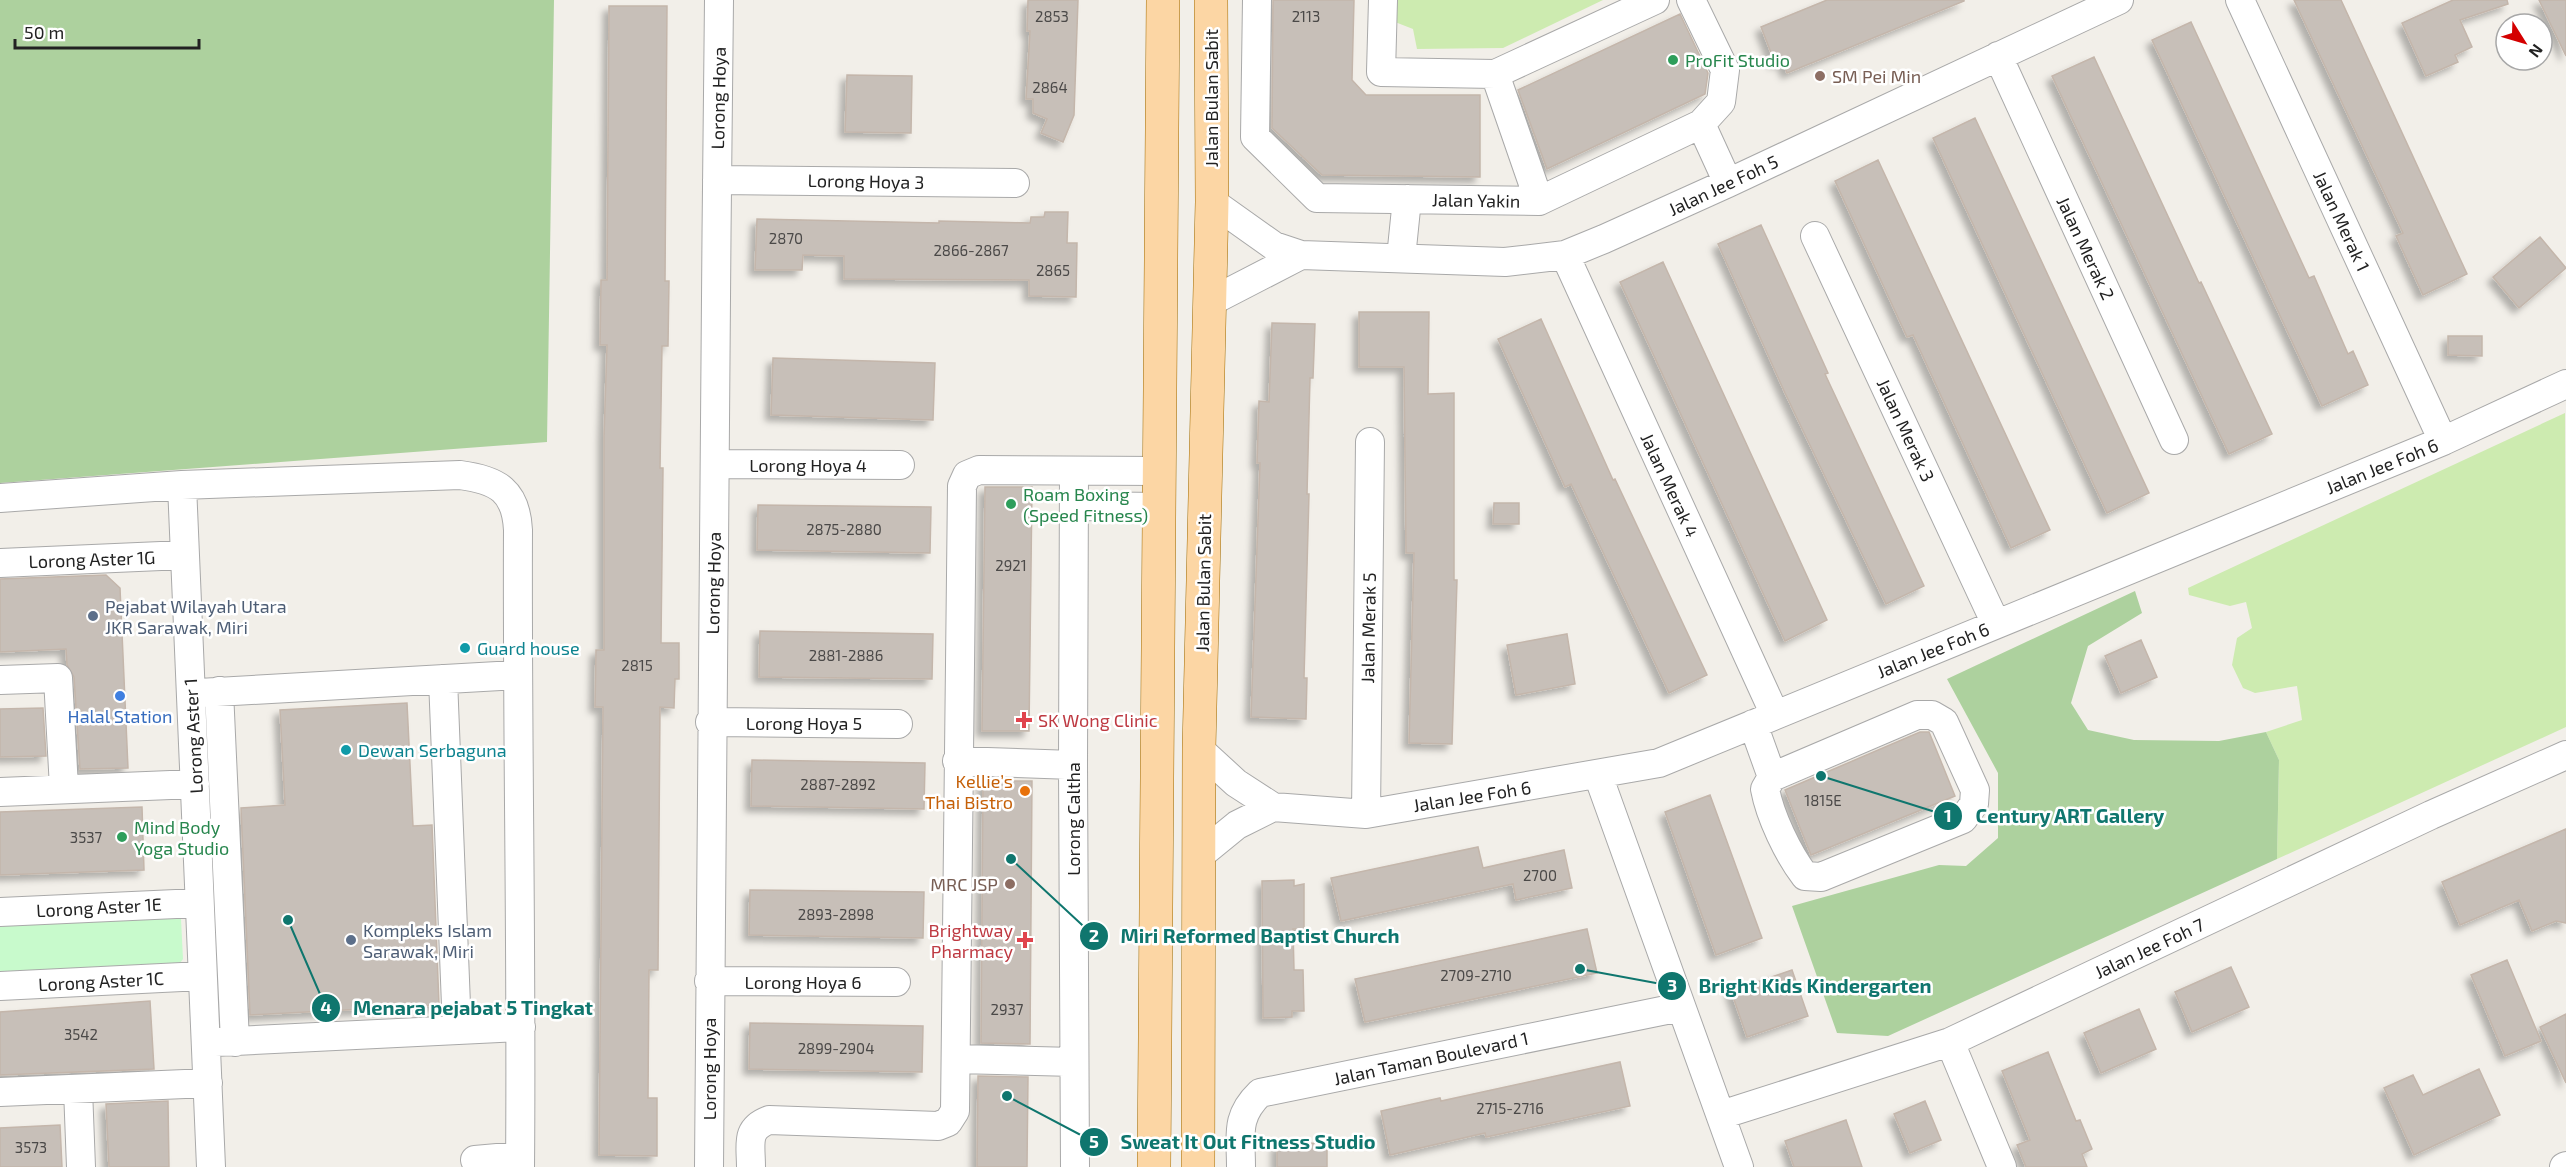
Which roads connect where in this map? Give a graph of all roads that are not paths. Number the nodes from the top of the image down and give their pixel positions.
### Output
1 (719, 0) edge
2 (1163, 0) edge
3 (1211, 0) edge
4 (1257, 0) edge
5 (1383, 0) edge
6 (1655, 0) edge
7 (1691, 0) edge
8 (2119, 0) edge
9 (2240, 0) edge
10 (1998, 56) junction
11 (1495, 74) junction
12 (1701, 124) junction
13 (717, 180) junction
14 (1015, 183) dead end
15 (1728, 183) junction
16 (1407, 199) junction
17 (1539, 201) junction
18 (1212, 202) junction
19 (1815, 236) dead end
20 (1301, 255) junction
21 (1565, 255) junction
22 (1401, 258) junction
23 (1210, 302) junction
24 (2566, 384) edge
25 (2174, 440) dead end
26 (2443, 441) junction
27 (1370, 442) dead end
28 (716, 464) junction
29 (900, 465) dead end
30 (1074, 471) junction
31 (1159, 471) junction
32 (182, 485) junction
33 (0, 498) edge
34 (1074, 506) junction
35 (1159, 507) junction
36 (184, 555) junction
37 (0, 563) edge
38 (1996, 624) junction
39 (517, 675) junction
40 (443, 679) junction
41 (0, 680) edge
42 (205, 692) junction
43 (1764, 719) junction
44 (710, 722) junction
45 (898, 724) dead end
46 (1199, 749) junction
47 (2566, 755) edge
48 (957, 761) junction
49 (1073, 765) junction
50 (1598, 775) junction
51 (1772, 777) junction
52 (195, 784) junction
53 (64, 788) junction
54 (0, 792) edge
55 (1273, 807) junction
56 (1366, 814) junction
57 (1199, 855) junction
58 (198, 903) junction
59 (0, 912) edge
60 (202, 976) junction
61 (709, 981) junction
62 (896, 982) dead end
63 (0, 986) edge
64 (1681, 1007) junction
65 (521, 1027) junction
66 (457, 1030) junction
67 (235, 1041) junction
68 (1950, 1042) junction
69 (206, 1043) junction
70 (956, 1059) junction
71 (1074, 1062) junction
72 (208, 1083) junction
73 (78, 1089) junction
74 (0, 1092) edge
75 (1721, 1115) junction
76 (1154, 1151) edge
77 (475, 1160) dead end
78 (520, 1162) edge
79 (81, 1167) edge
80 (211, 1167) edge
81 (709, 1167) edge
82 (751, 1167) edge
83 (1075, 1167) edge
84 (1139, 1167) edge
85 (1198, 1167) edge
86 (1241, 1167) edge
87 (1739, 1167) edge
88 (2002, 1167) edge

1 - 13 street, Lorong Hoya
2 - 31 main road
3 - 18 main road, Jalan Bulan Sabit
4 - 16 street, Jalan Yakin
5 - 11 street
6 - 11 street
7 - 12 street, Jalan Yakin
8 - 10 street, Jalan Jee Foh 5
9 - 26 street, Jalan Merak 1
10 - 15 street, Jalan Jee Foh 5
10 - 25 street, Jalan Merak 2
11 - 17 street
12 - 15 street
12 - 17 street, Jalan Yakin
13 - 14 street, Lorong Hoya 3
13 - 28 street, Lorong Hoya
15 - 21 street, Jalan Jee Foh 5
16 - 17 street, Jalan Yakin
16 - 22 street
18 - 20 street, Jalan Jee Foh 5
18 - 23 main road, Jalan Bulan Sabit
19 - 38 street, Jalan Merak 3
20 - 22 street, Jalan Jee Foh 5
20 - 23 street, Jalan Jee Foh 5
21 - 22 street, Jalan Jee Foh 5
21 - 43 street, Jalan Merak 4
23 - 46 main road, Jalan Bulan Sabit
24 - 26 street, Jalan Jee Foh 6
26 - 38 street, Jalan Jee Foh 6
27 - 56 street, Jalan Merak 5
28 - 29 street, Lorong Hoya 4
28 - 44 street, Lorong Hoya
30 - 31 street
30 - 34 street, Lorong Caltha
30 - 48 street
31 - 35 main road
32 - 33 street
32 - 36 street, Lorong Aster 1
32 - 39 street
34 - 35 street
34 - 49 street, Lorong Caltha
35 - 76 main road
36 - 37 street, Lorong Aster 1G
36 - 42 street, Lorong Aster 1
38 - 43 street, Jalan Jee Foh 6
39 - 40 street
39 - 65 street
40 - 42 street
40 - 66 street
41 - 53 street
42 - 52 street, Lorong Aster 1
42 - 67 street
43 - 50 street, Jalan Jee Foh 6
43 - 51 street, Jalan Merak 4
44 - 45 street, Lorong Hoya 5
44 - 61 street, Lorong Hoya
46 - 55 street, Jalan Jee Foh 6
46 - 57 main road, Jalan Bulan Sabit
47 - 68 street, Jalan Jee Foh 7
48 - 49 street
48 - 70 street
49 - 71 street, Lorong Caltha
50 - 56 street, Jalan Jee Foh 6
50 - 64 street
51 - 51 street
52 - 53 street
52 - 58 street, Lorong Aster 1
53 - 54 street
55 - 56 street, Jalan Jee Foh 6
55 - 57 street
57 - 85 main road, Jalan Bulan Sabit
58 - 59 street, Lorong Aster 1E
58 - 60 street, Lorong Aster 1
60 - 63 street, Lorong Aster 1C
60 - 69 street, Lorong Aster 1
61 - 62 street, Lorong Hoya 6
61 - 81 street, Lorong Hoya
64 - 75 street
64 - 86 street, Jalan Taman Boulevard 1
65 - 66 street
65 - 78 street
66 - 67 street
67 - 69 street
68 - 75 street, Jalan Jee Foh 7
68 - 88 street
69 - 72 street, Lorong Aster 1
70 - 71 street
70 - 82 street
71 - 83 street, Lorong Caltha
72 - 73 street
72 - 80 street, Lorong Aster 1
73 - 74 street
73 - 79 street
75 - 87 street
76 - 84 main road
77 - 78 street

